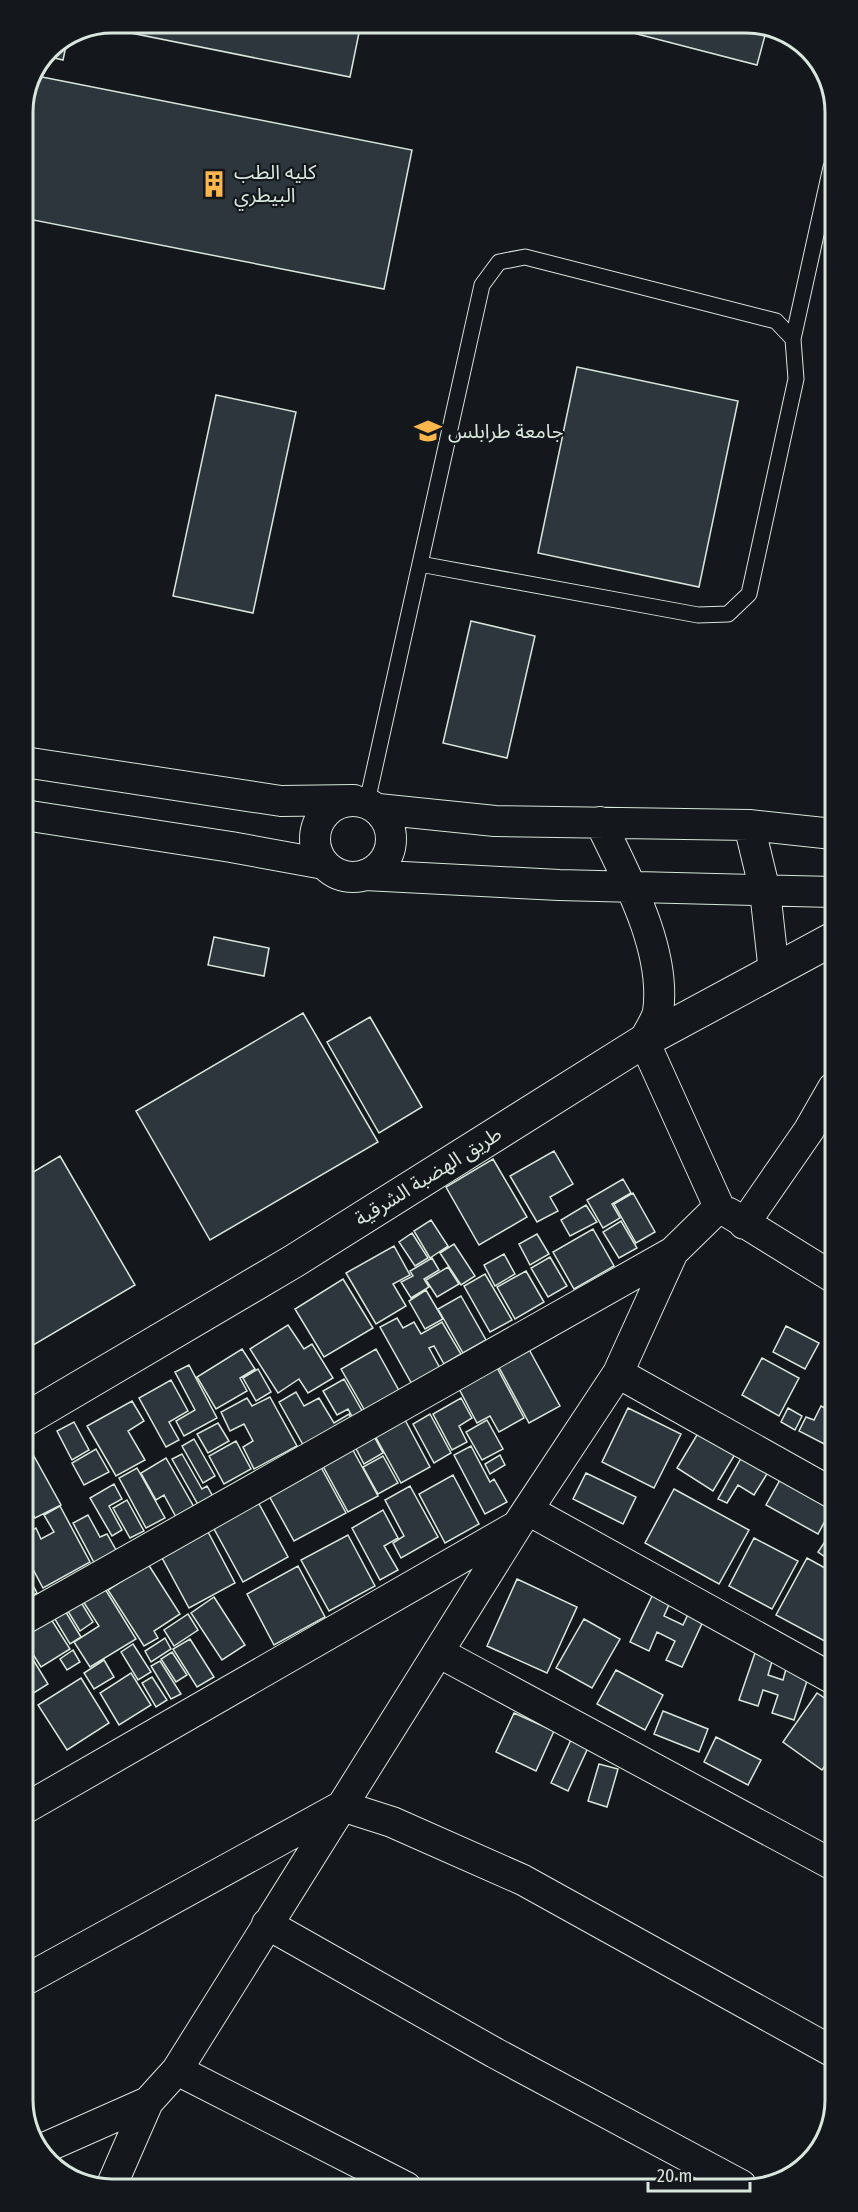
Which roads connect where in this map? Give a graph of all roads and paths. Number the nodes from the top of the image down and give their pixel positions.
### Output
1 (825, 194) edge
2 (793, 339) junction
3 (420, 564) junction
4 (33, 763) edge
5 (366, 804) junction
6 (33, 816) edge
7 (600, 822) junction
8 (749, 825) junction
9 (825, 833) edge
10 (324, 864) junction
11 (365, 875) junction
12 (631, 888) junction
13 (765, 891) junction
14 (825, 892) edge
15 (825, 943) edge
16 (774, 972) junction
17 (644, 1041) junction
18 (825, 1101) edge
19 (719, 1207) junction
20 (744, 1224) junction
21 (672, 1252) junction
22 (825, 1273) edge
23 (618, 1373) junction
24 (33, 1415) edge
25 (825, 1489) edge
26 (523, 1518) junction
27 (33, 1614) edge
28 (438, 1652) junction
29 (825, 1675) edge
30 (33, 1804) edge
31 (342, 1806) junction
32 (825, 1861) edge
33 (267, 1924) junction
34 (33, 1976) edge
35 (825, 2047) edge
36 (177, 2070) junction
37 (148, 2102) junction
38 (48, 2146) edge
39 (114, 2179) edge
40 (390, 2179) edge
41 (730, 2179) edge

1 - 2 lane
2 - 3 lane
2 - 3 lane
3 - 5 lane
4 - 5 street
5 - 7 street
5 - 10 street
5 - 11 street
6 - 10 street
7 - 8 street
7 - 12 street
8 - 9 street
8 - 13 street
10 - 11 street
11 - 12 street
12 - 13 street
12 - 17 street
13 - 14 street
13 - 16 street
15 - 16 main road, طريق الهضبة الشرقية
16 - 17 main road, طريق الهضبة الشرقية
17 - 19 street
17 - 24 main road, طريق الهضبة الشرقية
18 - 20 street
19 - 20 street
19 - 21 street
20 - 22 street
21 - 23 street
21 - 27 street
23 - 25 street
23 - 26 street
26 - 28 street
26 - 29 street
26 - 30 street
28 - 31 street
28 - 32 street
31 - 33 street
31 - 34 street
31 - 35 street
33 - 36 street
33 - 41 street
36 - 37 street
36 - 40 street
37 - 38 street
37 - 39 street

